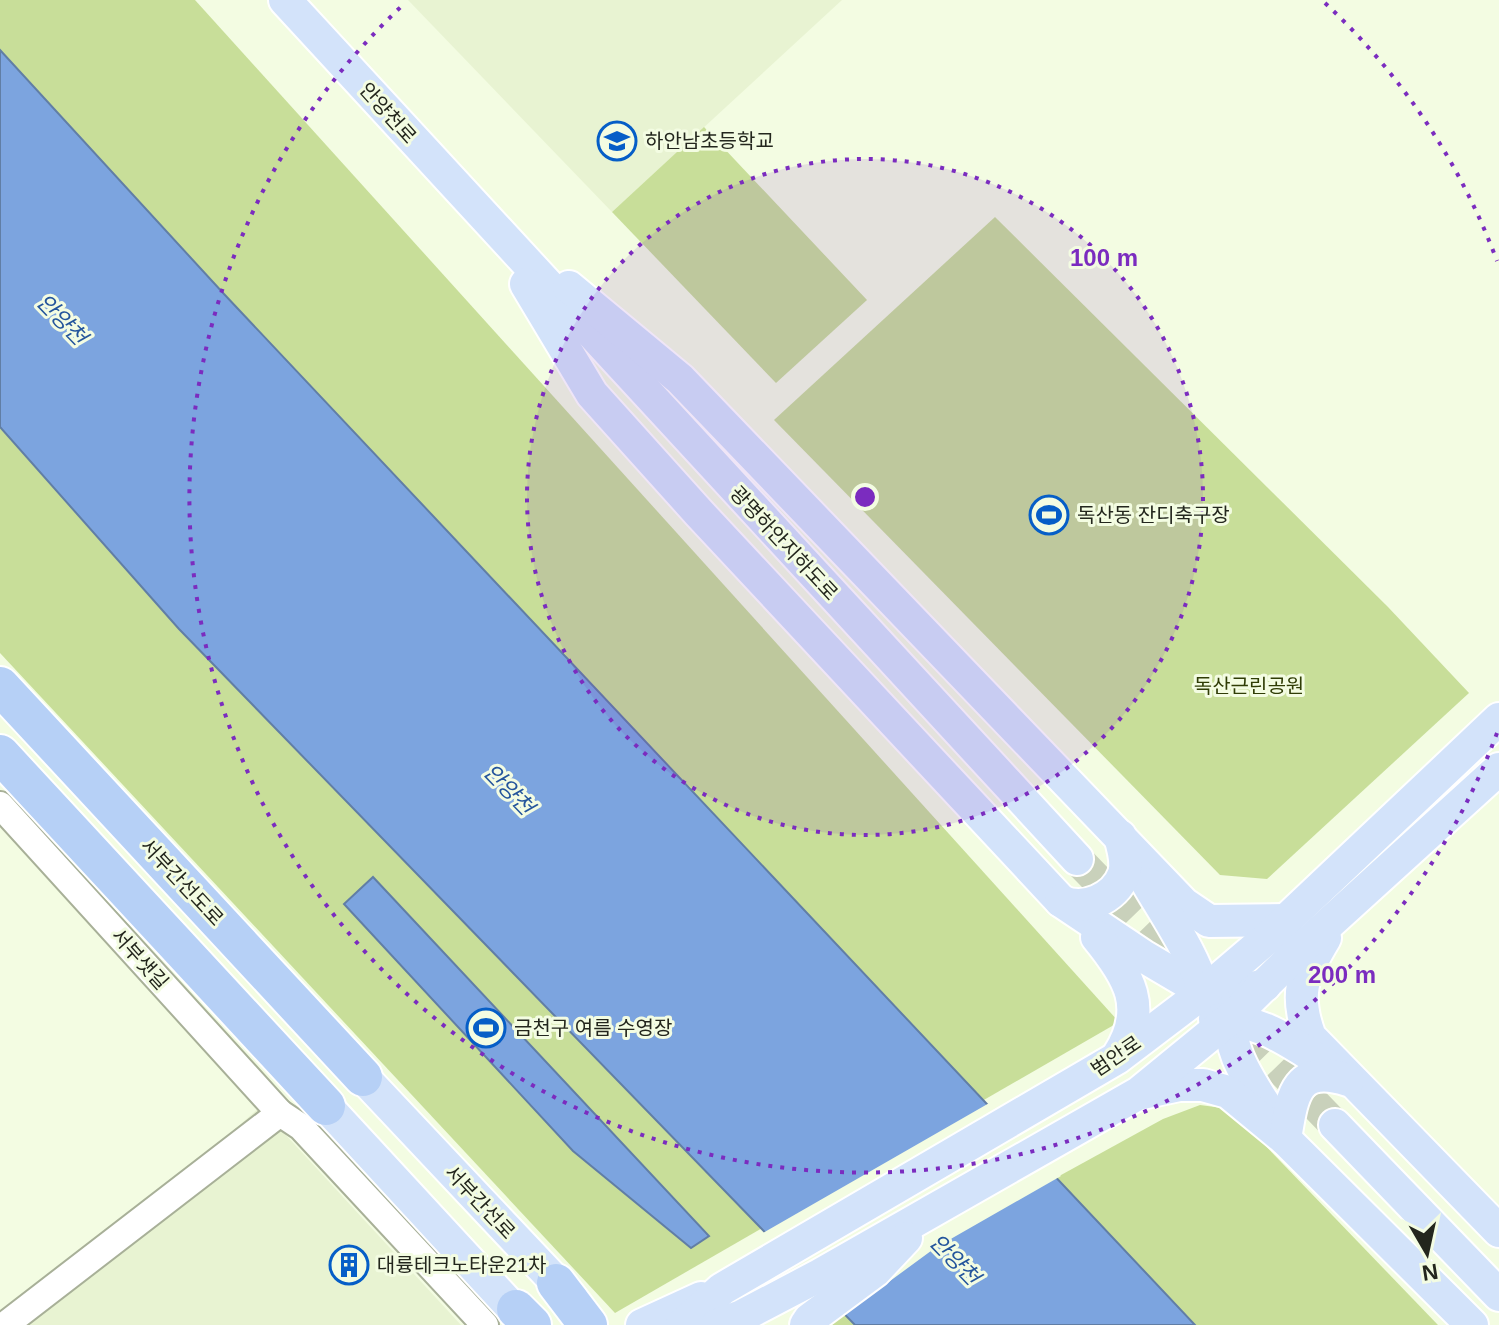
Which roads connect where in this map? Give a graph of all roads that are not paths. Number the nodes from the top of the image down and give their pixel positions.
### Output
1 (285, 0) edge
2 (491, 226) junction
3 (0, 686) edge
4 (1499, 719) edge
5 (0, 754) edge
6 (1499, 769) edge
7 (0, 805) edge
8 (1120, 836) junction
9 (1077, 859) tunnel mouth
10 (1069, 907) junction
11 (1336, 919) junction
12 (1286, 920) junction
13 (1226, 1002) junction
14 (1117, 1058) junction
15 (363, 1077) joint
16 (1351, 1081) junction
17 (1139, 1093) junction
18 (326, 1106) joint
19 (280, 1113) junction
20 (1335, 1125) tunnel mouth
21 (1285, 1139) junction
22 (930, 1213) junction
23 (1499, 1231) edge
24 (556, 1283) junction
25 (722, 1289) junction
26 (1499, 1295) edge
27 (515, 1321) edge
28 (729, 1322) edge
29 (5, 1325) edge
30 (588, 1325) edge
31 (598, 1325) edge
32 (642, 1325) edge
33 (682, 1325) edge
34 (806, 1325) edge
35 (1472, 1325) edge

1 - 2 main road, 안양천로
2 - 8 main road
2 - 9 main road, 광명하안지하도로
2 - 10 main road
3 - 15 highway, 서부간선도로
4 - 12 main road, 범안로
5 - 18 highway
6 - 11 main road, 범안로
7 - 19 street, 서부샛길
8 - 10 main road
8 - 12 main road
8 - 13 main road
10 - 13 main road
10 - 14 main road
11 - 13 main road, 범안로
11 - 16 main road
12 - 13 main road, 범안로
13 - 14 main road, 범안로
13 - 16 main road
13 - 17 main road, 범안로
13 - 21 main road
14 - 25 main road, 범안로
15 - 24 main road, 서부간선로
16 - 21 main road
16 - 23 main road
17 - 21 main road
17 - 22 main road, 범안로
18 - 27 main road
19 - 27 street, 서부샛길
19 - 29 street
20 - 26 main road
21 - 35 main road
22 - 28 main road, 범안로
22 - 34 main road
24 - 30 highway
24 - 31 main road, 서부간선로
25 - 32 main road
25 - 33 main road, 범안로

